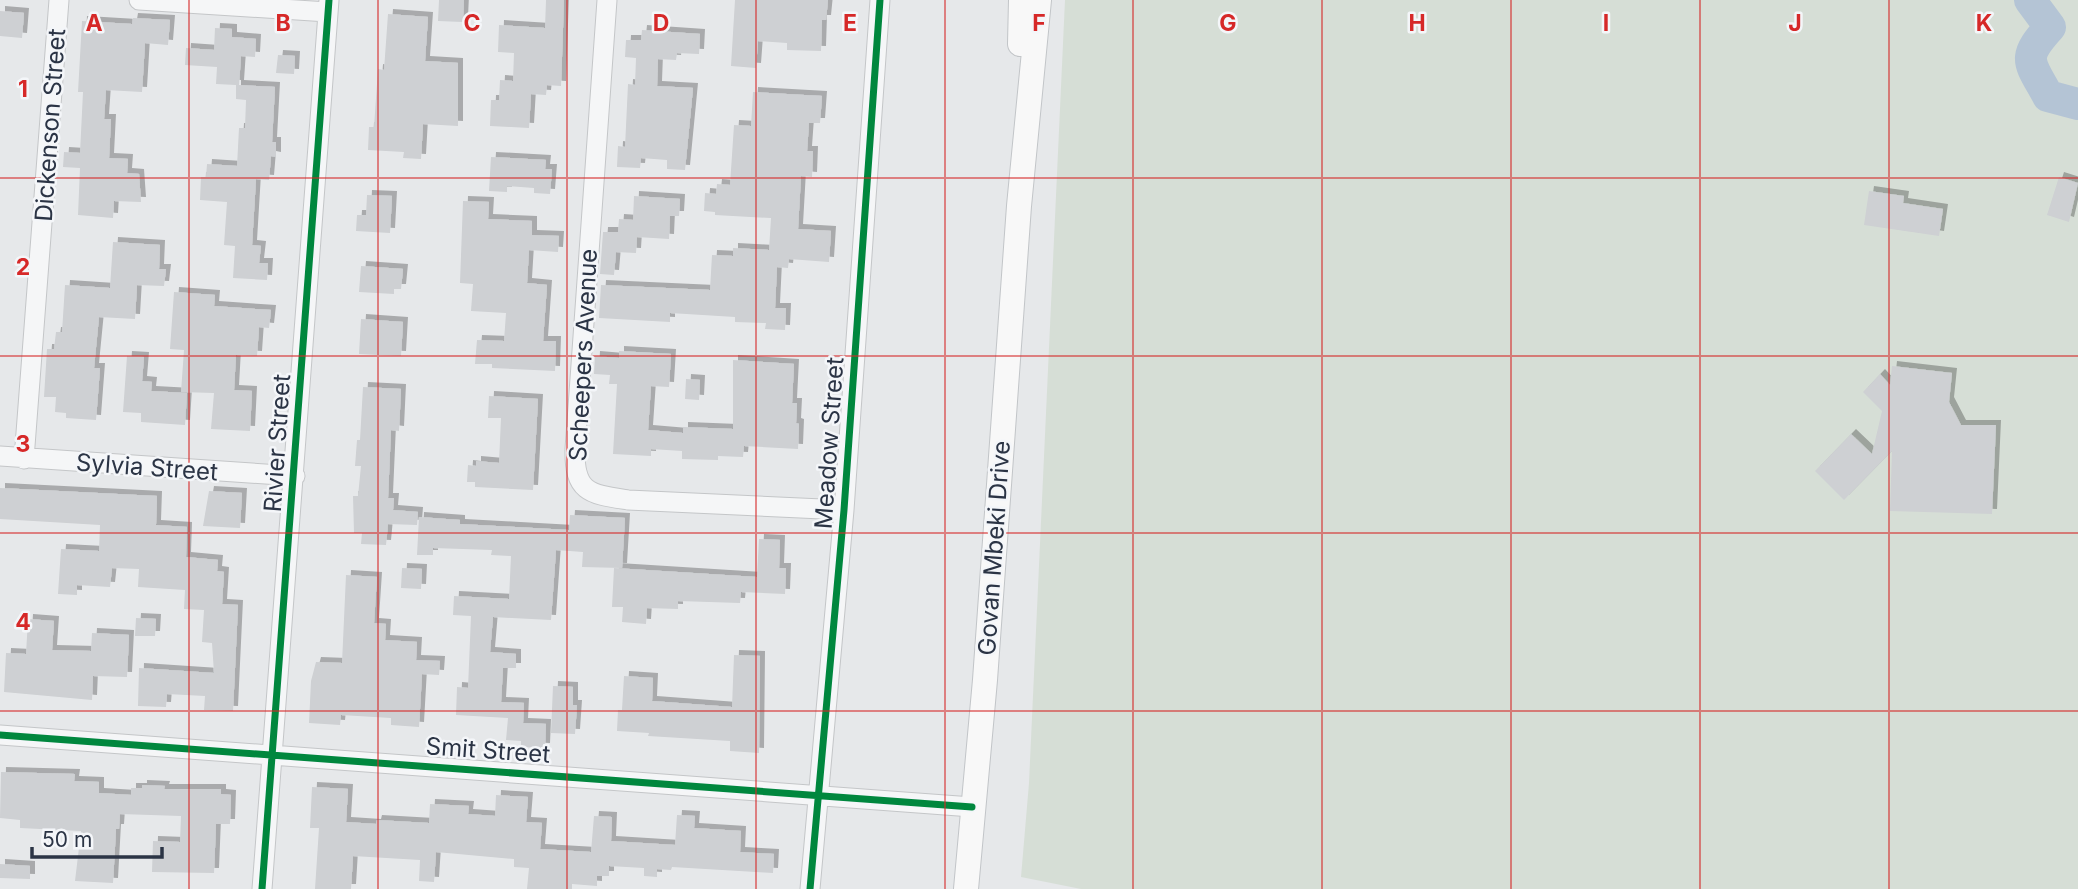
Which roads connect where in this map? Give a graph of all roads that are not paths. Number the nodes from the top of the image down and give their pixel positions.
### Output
1 (59, 0) edge
2 (139, 0) edge
3 (607, 0) edge
4 (880, 0) edge
5 (1021, 0) edge
6 (1039, 0) edge
7 (328, 6) edge
8 (1019, 206) junction
9 (0, 456) edge
10 (24, 459) junction
11 (295, 476) junction
12 (844, 510) junction
13 (0, 735) edge
14 (272, 753) junction
15 (816, 795) junction
16 (972, 807) junction
17 (262, 889) edge
18 (810, 889) edge
19 (966, 889) edge

1 - 10 street, Dickenson Street
2 - 7 street
3 - 12 street, Scheepers Avenue
4 - 12 street, Meadow Street
5 - 8 main road, Govan Mbeki Drive
6 - 8 main road, Govan Mbeki Drive
7 - 11 street, Rivier Street
8 - 16 main road, Govan Mbeki Drive
9 - 10 street, Sylvia Street
10 - 11 street, Sylvia Street
11 - 14 street, Rivier Street
12 - 15 street, Meadow Street
13 - 14 street, Smit Street
14 - 15 street, Smit Street
14 - 17 street, Rivier Street
15 - 16 street, Smit Street
15 - 18 street, Meadow Street
16 - 19 main road, Govan Mbeki Drive

